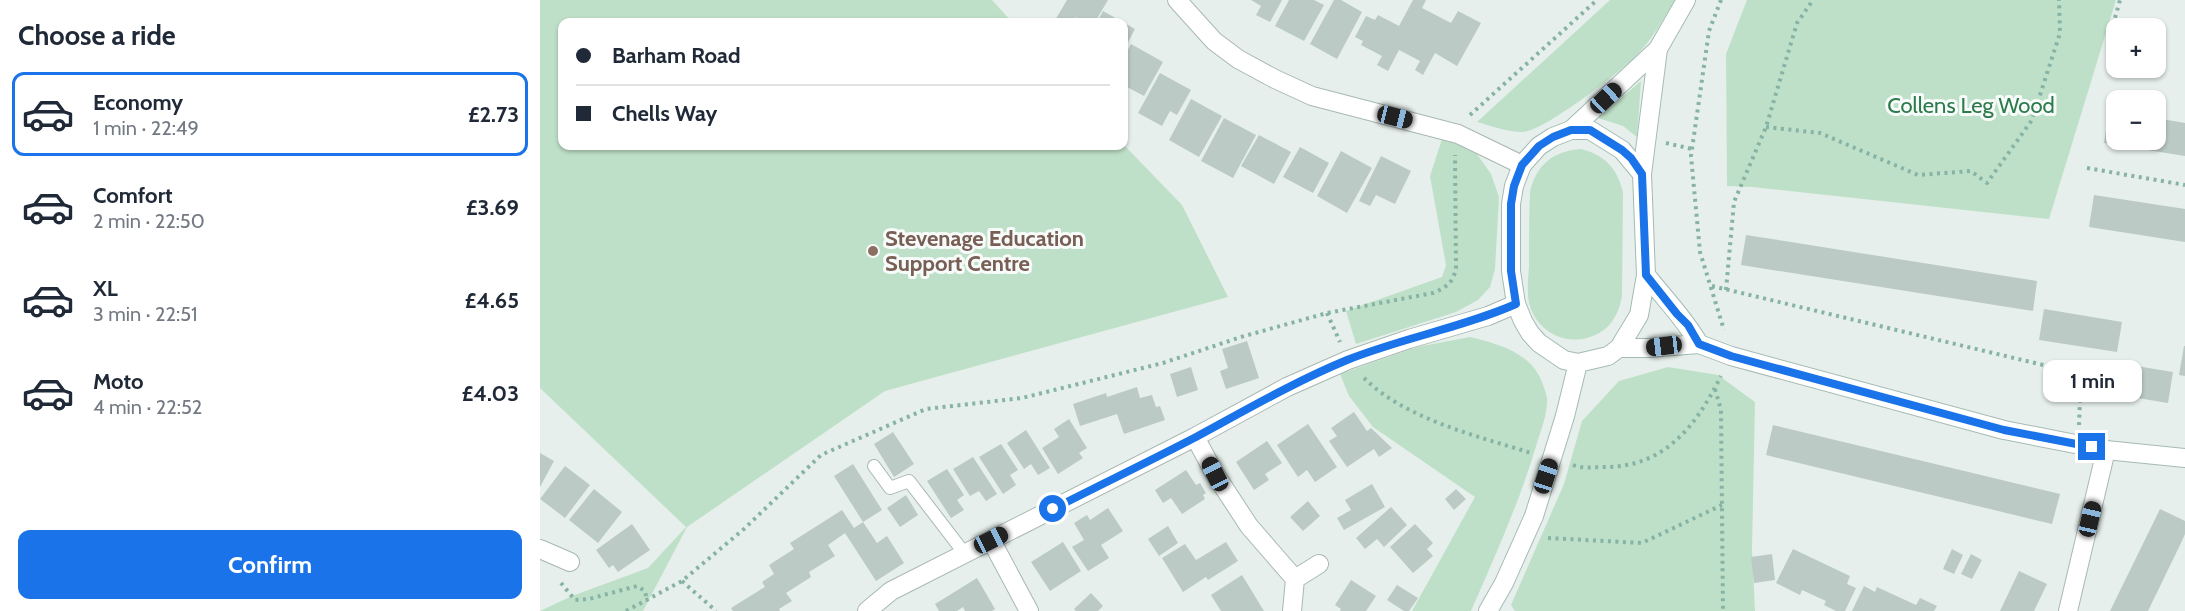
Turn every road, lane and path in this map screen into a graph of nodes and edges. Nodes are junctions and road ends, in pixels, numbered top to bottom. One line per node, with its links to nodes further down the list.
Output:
1 (1177, 0): 12 (street)
2 (1597, 0): 12 (path)
3 (1686, 0): 9 (street)
4 (1721, 0): 18 (path)
5 (1813, 0): 10 (path)
6 (2059, 0): 10 (path)
7 (2120, 0): 8 (path)
8 (2115, 18)
9 (1658, 50): 11 (street); 15 (street)
10 (1766, 127): 19 (path)
11 (1571, 130): 13 (street); 15 (street)
12 (1458, 134): 13 (street); 21 (path)
13 (1522, 165): 20 (street)
14 (2087, 168): 16 (path)
15 (1642, 174): 17 (street)
16 (2185, 184)
17 (1646, 275): 22 (street); 23 (street)
18 (1712, 286): 19 (path); 24 (path)
19 (1726, 290): 29 (path)
20 (1516, 304): 25 (street); 26 (street)
21 (1326, 313): 25 (path); 43 (path)
22 (1699, 344): 23 (street); 24 (street)
23 (1619, 348): 26 (street)
24 (1731, 356): 27 (path); 29 (street)
25 (1348, 360): 28 (street); 31 (path)
26 (1578, 363): 50 (street, bridge)
27 (1715, 388): 34 (path); 35 (path)
28 (1196, 437): 36 (street); 42 (street)
29 (2078, 444): 30 (street)
30 (2106, 450): 32 (street); 52 (street)
31 (1525, 451)
32 (2185, 458)
33 (874, 466): 39 (lane)
34 (1580, 468)
35 (1722, 505): 37 (path); 51 (path)
36 (991, 540): 39 (street); 48 (street)
37 (1543, 548)
38 (540, 549): 40 (street)
39 (965, 554): 47 (street)
40 (570, 562): 44 (path)
41 (1319, 564): 42 (street)
42 (1295, 579): 49 (street)
43 (682, 582): 44 (path); 46 (path)
44 (647, 601): 45 (path)
45 (629, 610)
46 (716, 611)
47 (867, 611)
48 (1029, 611)
49 (1292, 611)
50 (1488, 611)
51 (1724, 611)
52 (2068, 611)

